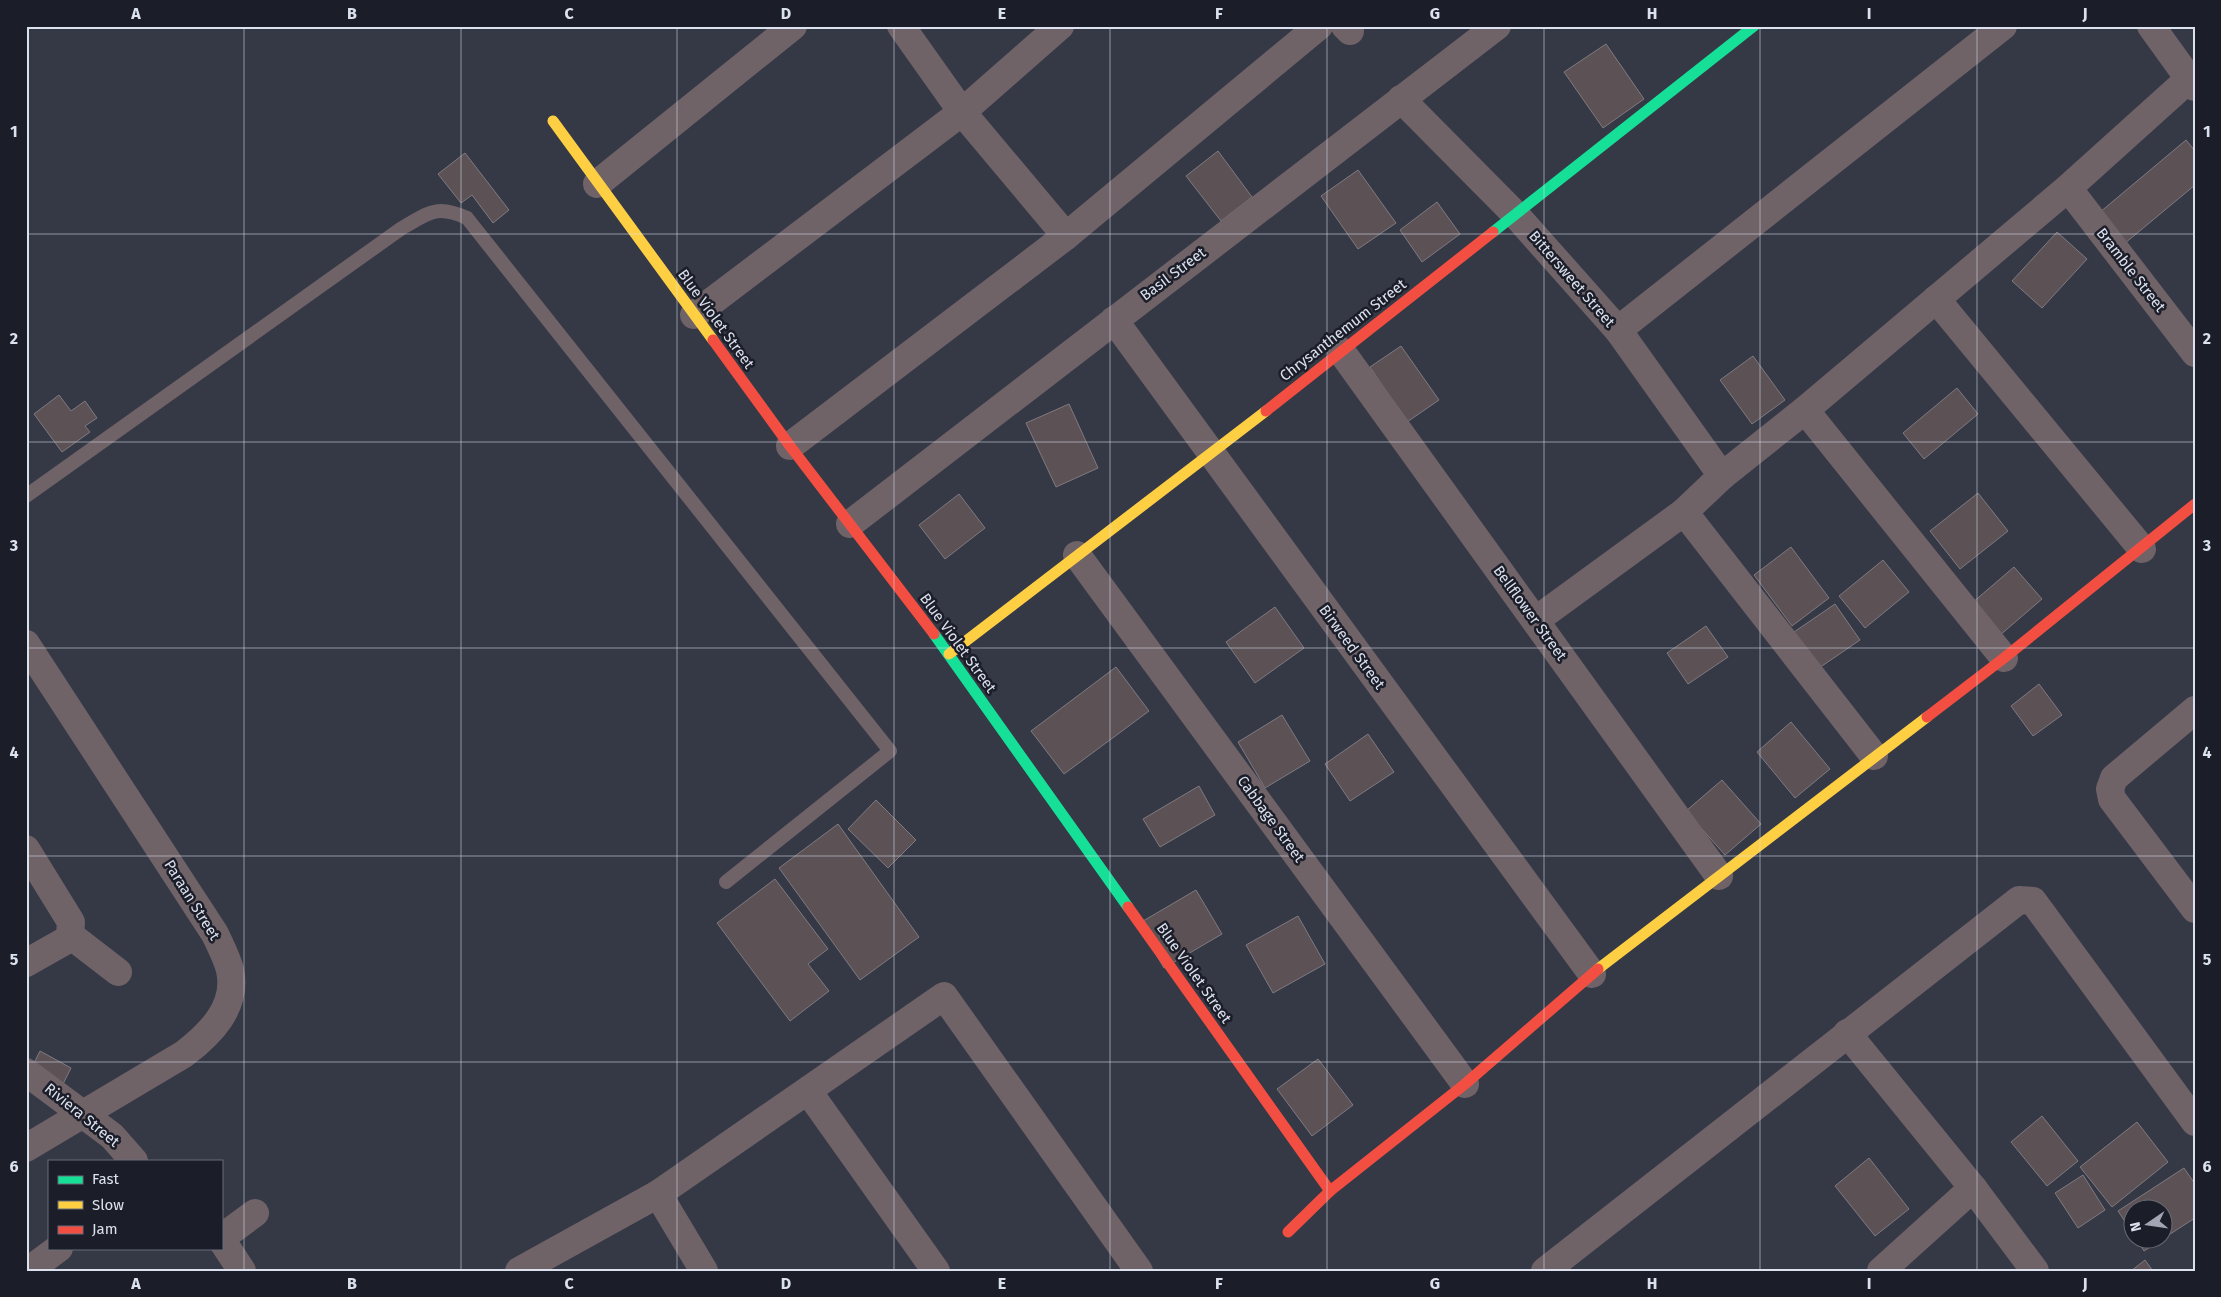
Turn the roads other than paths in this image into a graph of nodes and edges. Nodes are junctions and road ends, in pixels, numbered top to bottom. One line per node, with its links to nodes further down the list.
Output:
1 (793, 26): 13 (street)
2 (901, 26): 11 (street)
3 (1060, 26): 11 (street)
4 (1319, 26): 16 (street)
5 (1498, 26): 10 (street, Basil Street)
6 (1754, 26): 15 (street, Chrysanthemum Street)
7 (2151, 26): 9 (street)
8 (1988, 31): 20 (street)
9 (2192, 83): 14 (street)
10 (1401, 99): 15 (street, Bittersweet Street); 19 (street, Basil Street)
11 (962, 112): 16 (street); 18 (street)
12 (553, 121): 13 (street, Blue Violet Street)
13 (597, 184): 18 (street, Blue Violet Street)
14 (2068, 188): 17 (street); 22 (street, Bramble Street)
15 (1515, 214): 20 (street, Bittersweet Street); 21 (street, Chrysanthemum Street)
16 (1066, 236): 24 (street)
17 (1936, 299): 23 (street); 31 (street)
18 (694, 314): 24 (street, Blue Violet Street)
19 (1114, 320): 25 (street, Birweed Street); 30 (street, Basil Street)
20 (1618, 330): 26 (street, Bittersweet Street)
21 (1340, 351): 25 (street, Chrysanthemum Street); 33 (street, Bellflower Street)
22 (2195, 353)
23 (1805, 410): 26 (street); 36 (street)
24 (790, 446): 30 (street, Blue Violet Street)
25 (1211, 455): 32 (street, Chrysanthemum Street); 46 (street, Birweed Street)
26 (1722, 476): 29 (street)
27 (26, 496): 41 (lane)
28 (2195, 504): 31 (street)
29 (1684, 512): 33 (street); 38 (street)
30 (850, 524): 35 (street, Blue Violet Street)
31 (2142, 548): 36 (street)
32 (1077, 555): 35 (street, Chrysanthemum Street); 49 (street, Cabbage Street)
33 (1536, 620): 40 (street, Bellflower Street)
34 (26, 644): 51 (street, Paraan Street)
35 (949, 654): 56 (street, Blue Violet Street)
36 (2004, 658): 38 (street)
37 (2195, 710): 42 (street)
38 (1874, 756): 40 (street)
39 (26, 849): 43 (street)
40 (1720, 876): 46 (street)
41 (726, 882)
42 (2195, 909)
43 (70, 935): 44 (street); 45 (street)
44 (26, 964)
45 (118, 972)
46 (1592, 974): 49 (street)
47 (1847, 1033): 52 (street); 55 (street); 63 (street)
48 (26, 1072): 51 (street, Riviera Street)
49 (1465, 1084): 56 (street)
50 (808, 1091): 57 (street); 68 (street); 69 (street)
51 (83, 1113): 53 (street, Paraan Street); 54 (street, Riviera Street)
52 (2195, 1122)
53 (26, 1148)
54 (133, 1160)
55 (1974, 1188): 71 (street); 72 (street)
56 (1330, 1191): 59 (street)
57 (658, 1194): 66 (street); 67 (street)
58 (255, 1213): 60 (street)
59 (1288, 1232)
60 (222, 1237)
61 (222, 1240): 65 (street)
62 (56, 1250): 64 (street)
63 (1575, 1262): 70 (street)
64 (28, 1271)
65 (242, 1271)
66 (519, 1271)
67 (704, 1271)
68 (936, 1271)
69 (1139, 1271)
70 (1545, 1271)
71 (1881, 1271)
72 (2034, 1271)

